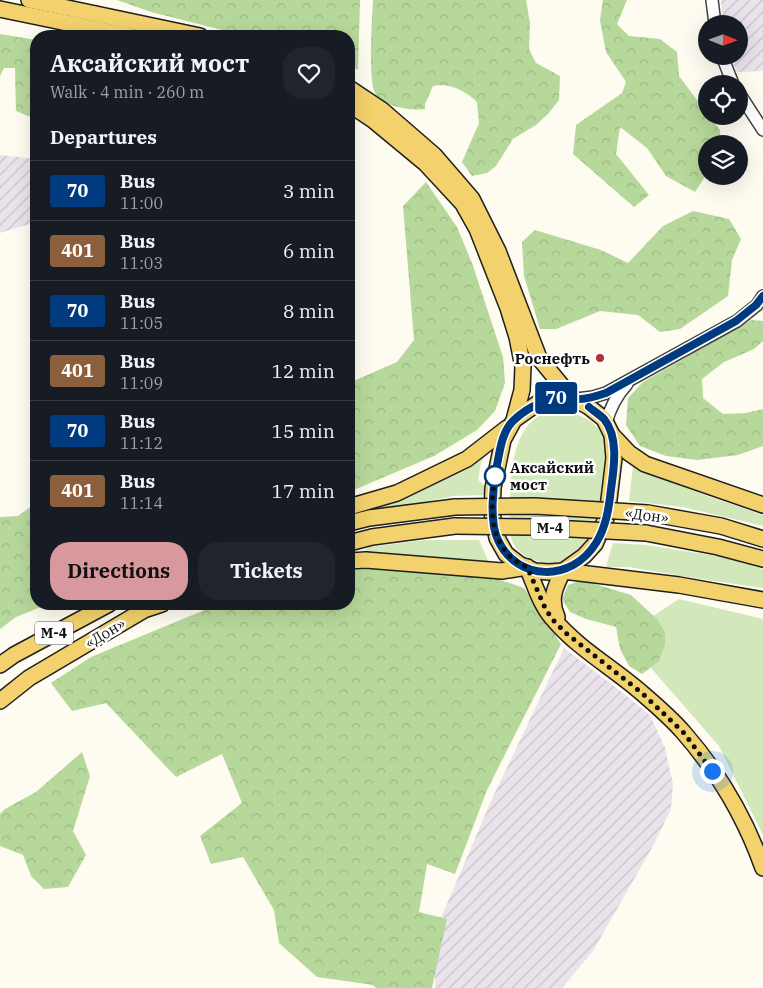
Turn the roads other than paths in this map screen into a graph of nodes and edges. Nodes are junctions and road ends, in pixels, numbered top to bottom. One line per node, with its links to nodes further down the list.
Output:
1 (29, 0): 6 (main road)
2 (712, 0): 4 (street)
3 (0, 9): 5 (main road)
4 (713, 15)
5 (101, 30)
6 (172, 30)
7 (355, 92): 13 (main road)
8 (748, 106): 10 (street)
9 (355, 108): 14 (main road)
10 (763, 130)
11 (763, 296): 12 (street)
12 (633, 378): 13 (street); 15 (street)
13 (574, 398): 14 (main road); 15 (main road)
14 (512, 423): 16 (main road); 23 (main road)
15 (609, 429): 17 (main road); 24 (main road)
16 (355, 505)
17 (763, 505)
18 (355, 522): 19 (main road, «Дон» / М-4, bridge)
19 (763, 539)
20 (355, 541): 21 (main road, «Дон» / М-4, bridge)
21 (763, 559)
22 (355, 561): 23 (main road)
23 (527, 567): 24 (main road); 28 (main road)
24 (563, 571): 25 (main road); 28 (main road)
25 (763, 600)
26 (98, 610): 29 (main road, «Дон» / М-4)
27 (144, 610): 30 (main road, «Дон» / М-4)
28 (567, 634): 31 (main road)
29 (0, 665)
30 (0, 700)
31 (763, 868)

